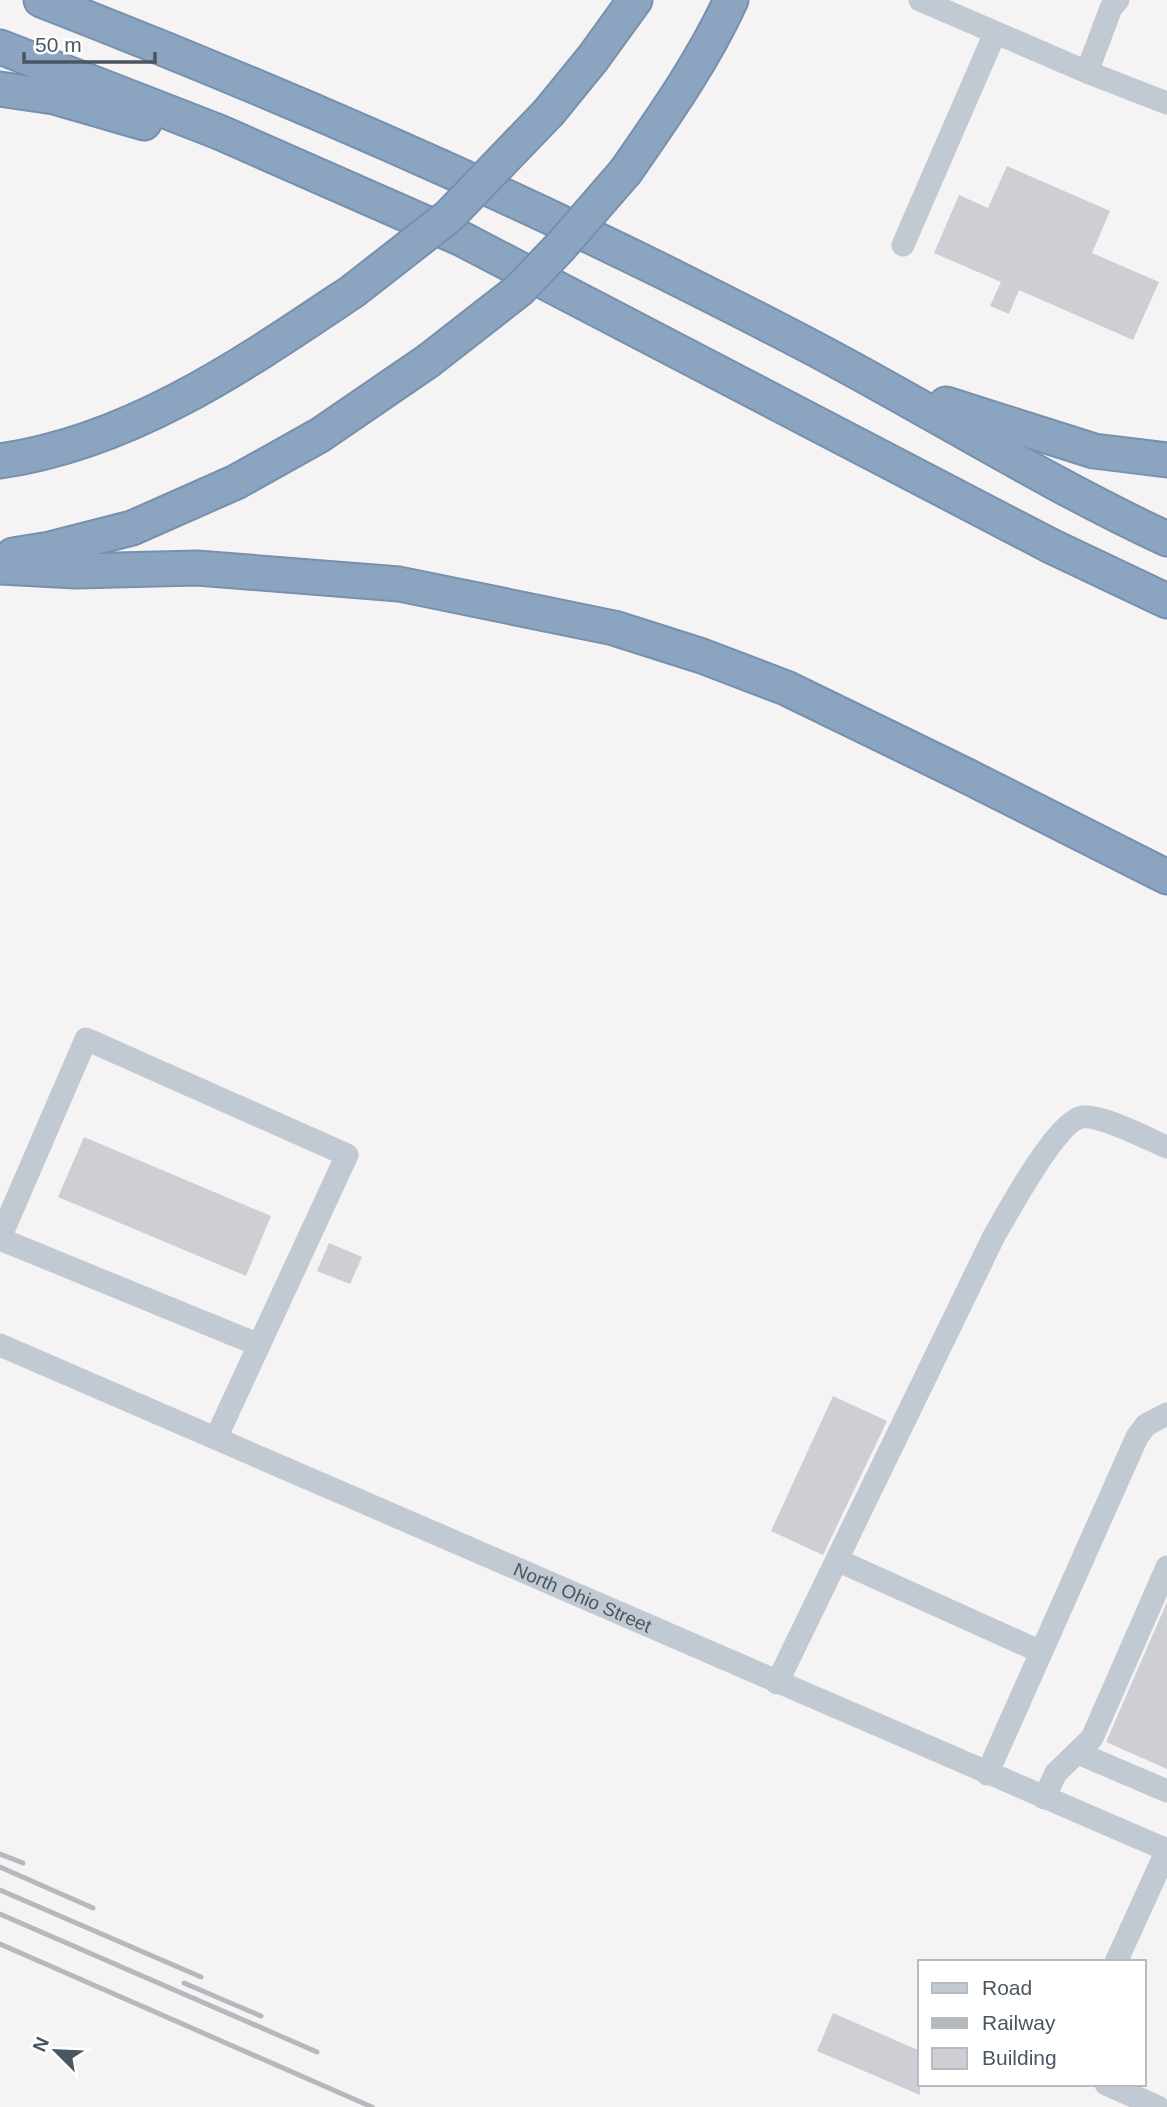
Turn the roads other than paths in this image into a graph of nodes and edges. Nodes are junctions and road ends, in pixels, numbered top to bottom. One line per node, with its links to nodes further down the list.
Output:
1 (41, 0): 13 (highway)
2 (635, 0): 15 (highway, bridge)
3 (920, 0): 6 (street)
4 (1118, 0): 8 (street)
5 (725, 14): 17 (highway, bridge)
6 (995, 33): 8 (street); 12 (street)
7 (0, 47): 11 (highway)
8 (1087, 72): 10 (street)
9 (0, 89): 11 (highway)
10 (1167, 103)
11 (349, 188): 19 (highway)
12 (903, 245)
13 (840, 362): 14 (highway); 16 (highway)
14 (1167, 460)
15 (0, 461)
16 (1167, 539)
17 (0, 556)
18 (0, 567): 20 (highway)
19 (1167, 601)
20 (1167, 877)
21 (1167, 1147): 27 (street)
22 (0, 1239): 24 (street); 24 (street)
23 (0, 1345): 26 (street, North Ohio Street)
24 (259, 1345): 26 (street)
25 (1167, 1413): 29 (street)
26 (216, 1438): 30 (street, North Ohio Street)
27 (837, 1560): 29 (street); 30 (street)
28 (1167, 1567): 31 (street)
29 (1041, 1652): 32 (street)
30 (778, 1682): 32 (street, North Ohio Street)
31 (1078, 1753): 33 (street); 34 (street)
32 (987, 1774): 34 (street, North Ohio Street)
33 (1167, 1791)
34 (1044, 1798): 35 (street, North Ohio Street)
35 (1167, 1850): 36 (street)
36 (1117, 1960)
37 (1111, 2086): 38 (street)
38 (1158, 2107)

